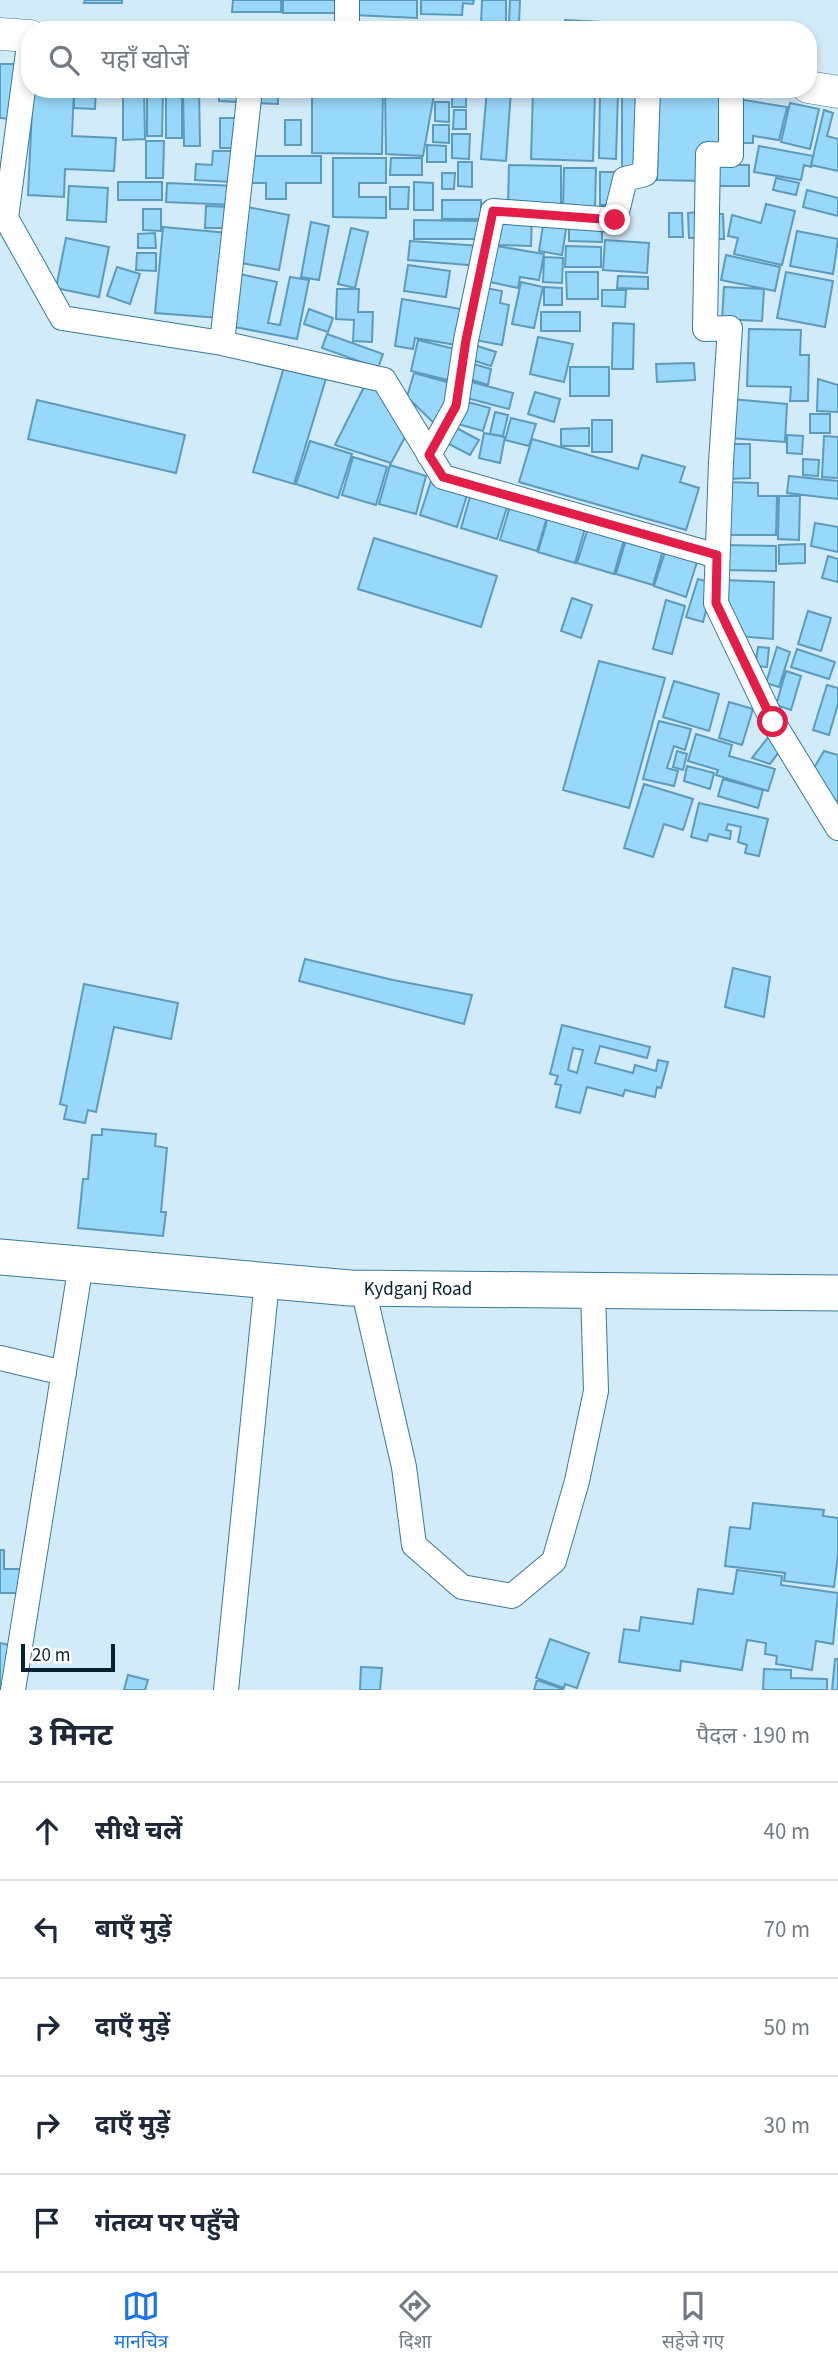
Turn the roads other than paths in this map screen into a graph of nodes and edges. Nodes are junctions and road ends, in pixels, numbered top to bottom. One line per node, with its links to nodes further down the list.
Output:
1 (347, 0): 2 (street)
2 (346, 21)
3 (0, 34): 4 (street)
4 (21, 35)
5 (817, 88): 6 (street)
6 (838, 92)
7 (22, 98): 11 (street)
8 (249, 98): 11 (street)
9 (648, 98): 12 (street)
10 (730, 98): 13 (street)
11 (222, 343): 12 (street)
12 (429, 455): 13 (street)
13 (717, 555): 14 (street)
14 (838, 828)
15 (0, 1257): 16 (main road, Kydganj Road)
16 (81, 1264): 17 (main road, Kydganj Road); 22 (street)
17 (267, 1281): 18 (main road, Kydganj Road); 24 (street)
18 (363, 1289): 19 (main road, Kydganj Road); 19 (street)
19 (593, 1291): 20 (main road, Kydganj Road)
20 (838, 1293)
21 (0, 1359): 22 (street)
22 (64, 1373): 23 (street)
23 (13, 1690)
24 (226, 1690)

